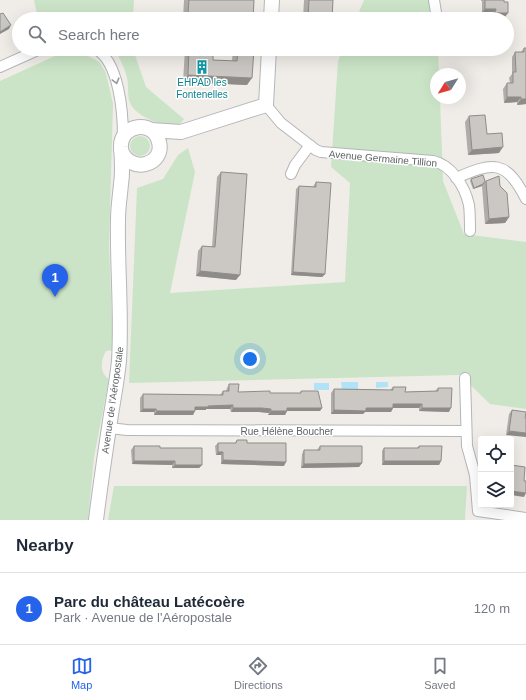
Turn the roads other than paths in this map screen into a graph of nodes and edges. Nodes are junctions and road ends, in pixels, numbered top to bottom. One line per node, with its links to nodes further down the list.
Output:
1 (272, 0): 3 (street)
2 (434, 0): 4 (street)
3 (271, 12)
4 (436, 12)
5 (25, 56): 8 (street)
6 (105, 56): 12 (street, Avenue de l'Aéropostale, one-way to 12)
7 (269, 56): 9 (street)
8 (0, 68)
9 (266, 105): 11 (street); 13 (street, Avenue Germaine Tillion)
10 (151, 130): 11 (street); 12 (street); 14 (street)
11 (181, 132): 14 (street)
12 (122, 144): 15 (street); 18 (street, Avenue de l'Aéropostale)
13 (310, 145): 16 (street); 17 (street, Avenue Germaine Tillion)
14 (159, 151): 15 (street)
15 (144, 165): 18 (street)
16 (291, 174)
17 (456, 178): 19 (street); 20 (street, Avenue Germaine Tillion)
18 (121, 184): 22 (street, Avenue de l'Aéropostale)
19 (526, 199)
20 (470, 231)
21 (465, 378): 23 (street)
22 (109, 428): 23 (street, Rue Hélène Boucher); 25 (street, Avenue de l'Aéropostale)
23 (466, 431): 24 (street)
24 (526, 518)
25 (96, 520)

